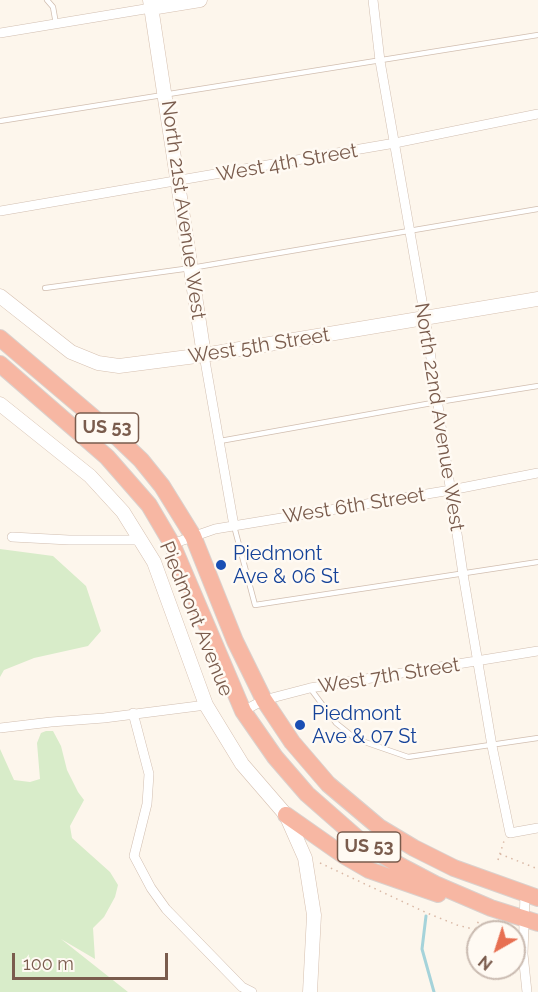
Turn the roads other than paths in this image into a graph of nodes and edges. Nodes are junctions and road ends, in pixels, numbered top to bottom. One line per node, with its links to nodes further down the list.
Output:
1 (47, 0): 5 (lane)
2 (200, 0): 4 (street)
3 (373, 0): 8 (street, North 22nd Avenue West)
4 (150, 4): 5 (street); 9 (street, North 21st Avenue West)
5 (56, 24): 6 (street)
6 (0, 33)
7 (538, 35): 8 (lane)
8 (380, 61): 9 (lane); 12 (street, North 22nd Avenue West)
9 (166, 94): 11 (lane); 13 (street, North 21st Avenue West)
10 (538, 114): 12 (street, West 4th Street)
11 (0, 121)
12 (396, 143): 13 (street, West 4th Street); 16 (street, North 22nd Avenue West)
13 (178, 182): 15 (street, West 4th Street); 17 (street, North 21st Avenue West)
14 (538, 209): 16 (lane)
15 (0, 211)
16 (410, 230): 17 (lane); 21 (street, North 22nd Avenue West)
17 (191, 268): 18 (lane); 23 (street, North 21st Avenue West)
18 (45, 288)
19 (0, 296): 23 (street, West 5th Street)
20 (538, 299): 21 (street, West 5th Street)
21 (425, 318): 23 (street, West 5th Street); 26 (street, North 22nd Avenue West)
22 (0, 339): 32 (highway, Piedmont Avenue / US 53)
23 (204, 355): 28 (street, North 21st Avenue West)
24 (0, 364): 35 (highway, Piedmont Avenue / US 53)
25 (538, 386): 26 (lane)
26 (437, 402): 28 (lane); 30 (street, North 22nd Avenue West)
27 (0, 404): 34 (street, Piedmont Avenue)
28 (220, 441): 31 (street, North 21st Avenue West)
29 (538, 473): 30 (street, West 6th Street)
30 (451, 490): 31 (street, West 6th Street); 37 (street, North 22nd Avenue West)
31 (234, 526): 32 (street, West 6th Street); 37 (lane)
32 (193, 536): 35 (street, West 6th Street); 41 (highway, Piedmont Avenue / US 53)
33 (12, 537): 34 (street)
34 (141, 540): 42 (street, Piedmont Avenue)
35 (172, 544): 43 (highway, Piedmont Avenue / US 53)
36 (538, 562): 37 (lane)
37 (463, 574): 39 (street, North 22nd Avenue West)
38 (538, 651): 39 (street, West 7th Street)
39 (478, 662): 40 (street, West 7th Street); 47 (street, North 22nd Avenue West)
40 (310, 688): 41 (street, West 7th Street); 47 (lane)
41 (264, 700): 43 (street, West 7th Street); 50 (highway, Piedmont Avenue / US 53)
42 (206, 705): 44 (street); 48 (street, Piedmont Avenue)
43 (243, 711): 51 (highway, Piedmont Avenue / US 53)
44 (133, 713): 45 (street); 53 (street)
45 (0, 728)
46 (538, 738): 47 (lane)
47 (492, 746): 49 (street, North 22nd Avenue West)
48 (286, 815): 51 (highway); 54 (street, Piedmont Avenue)
49 (538, 828)
50 (532, 896): 52 (street)
51 (485, 914): 52 (highway, Piedmont Avenue / US 53)
52 (531, 921): 55 (street)
53 (252, 992)
54 (310, 992)
55 (526, 992)

